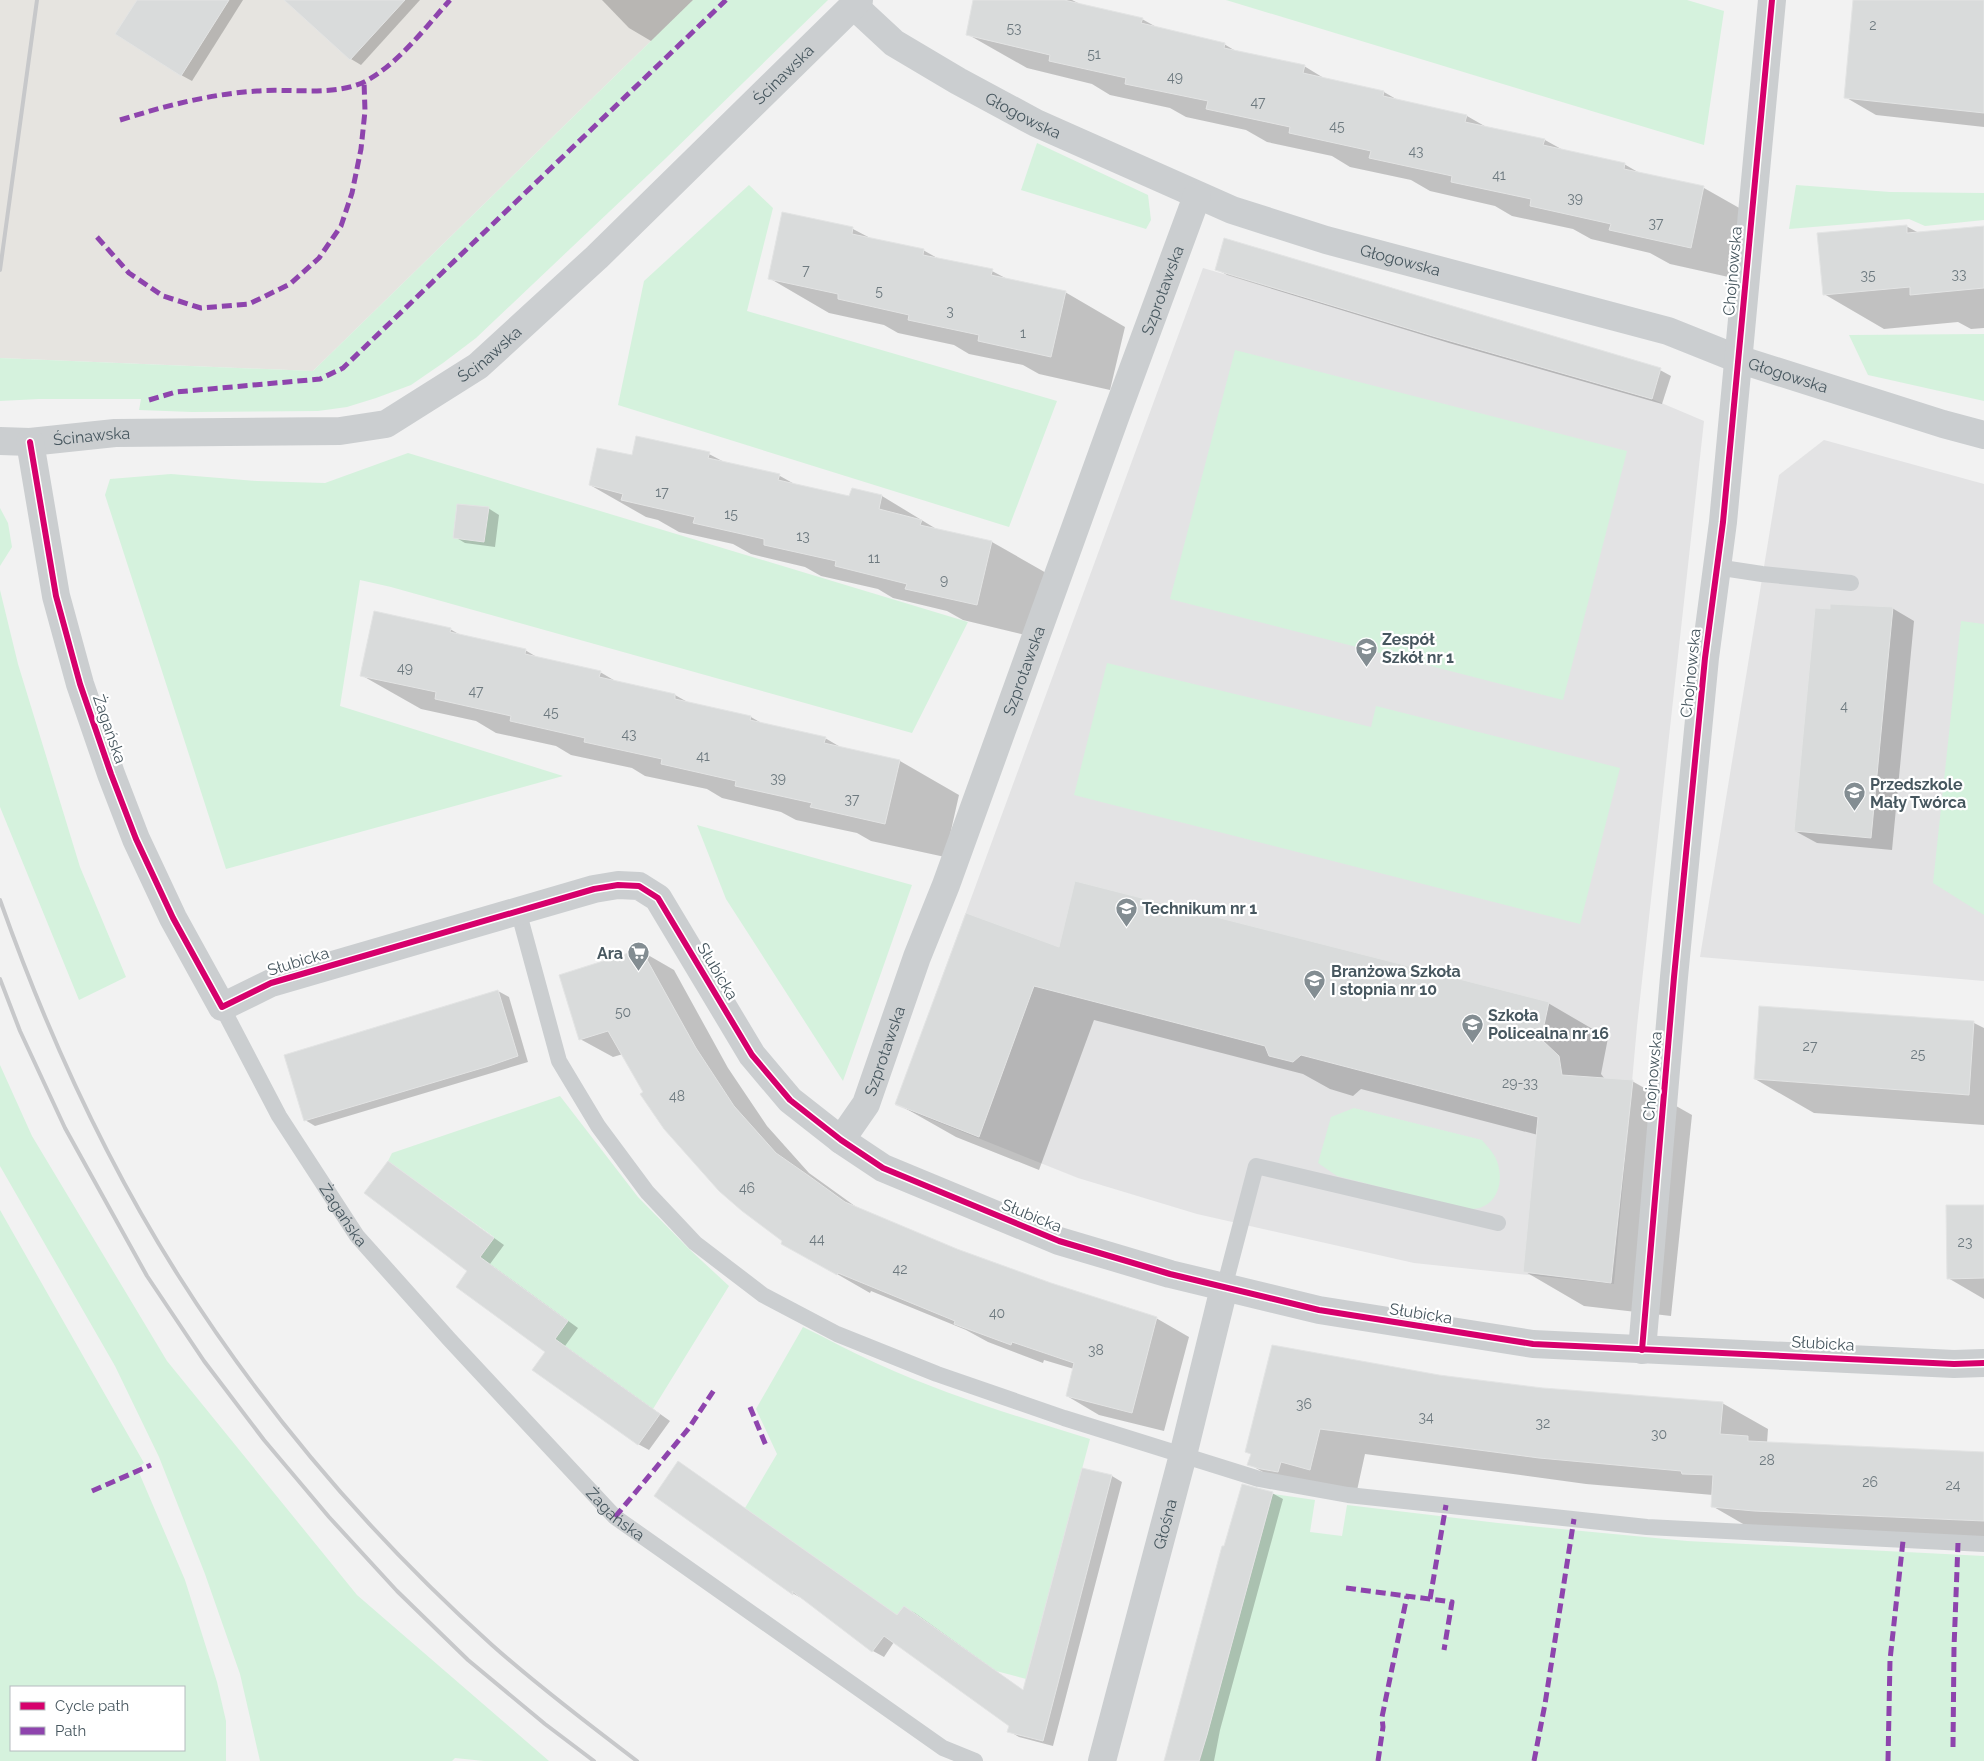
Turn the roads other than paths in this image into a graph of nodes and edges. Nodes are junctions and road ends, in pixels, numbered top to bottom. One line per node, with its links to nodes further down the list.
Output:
1 (1772, 0): 4 (street, Chojnowska)
2 (856, 2): 3 (street, Głogowska); 7 (street, Ścinawska)
3 (1197, 196): 4 (street, Głogowska); 12 (street, Szprotawska)
4 (1738, 359): 5 (street, Głogowska); 8 (street, Chojnowska)
5 (1984, 434)
6 (0, 441): 7 (street, Ścinawska)
7 (30, 442): 11 (street, Żagańska)
8 (1716, 566): 9 (lane); 15 (street, Chojnowska)
9 (1851, 583)
10 (518, 910): 11 (street, Słubicka); 12 (street, Słubicka); 17 (lane)
11 (222, 1007): 19 (lane, Żagańska)
12 (841, 1140): 14 (street, Słubicka)
13 (1498, 1223): 14 (lane)
14 (1224, 1288): 15 (street, Słubicka); 17 (street, Głośna)
15 (1642, 1350): 16 (street, Słubicka)
16 (1984, 1363)
17 (1183, 1455): 18 (lane); 20 (street, Głośna)
18 (1984, 1544)
19 (975, 1761)
20 (1102, 1761)

